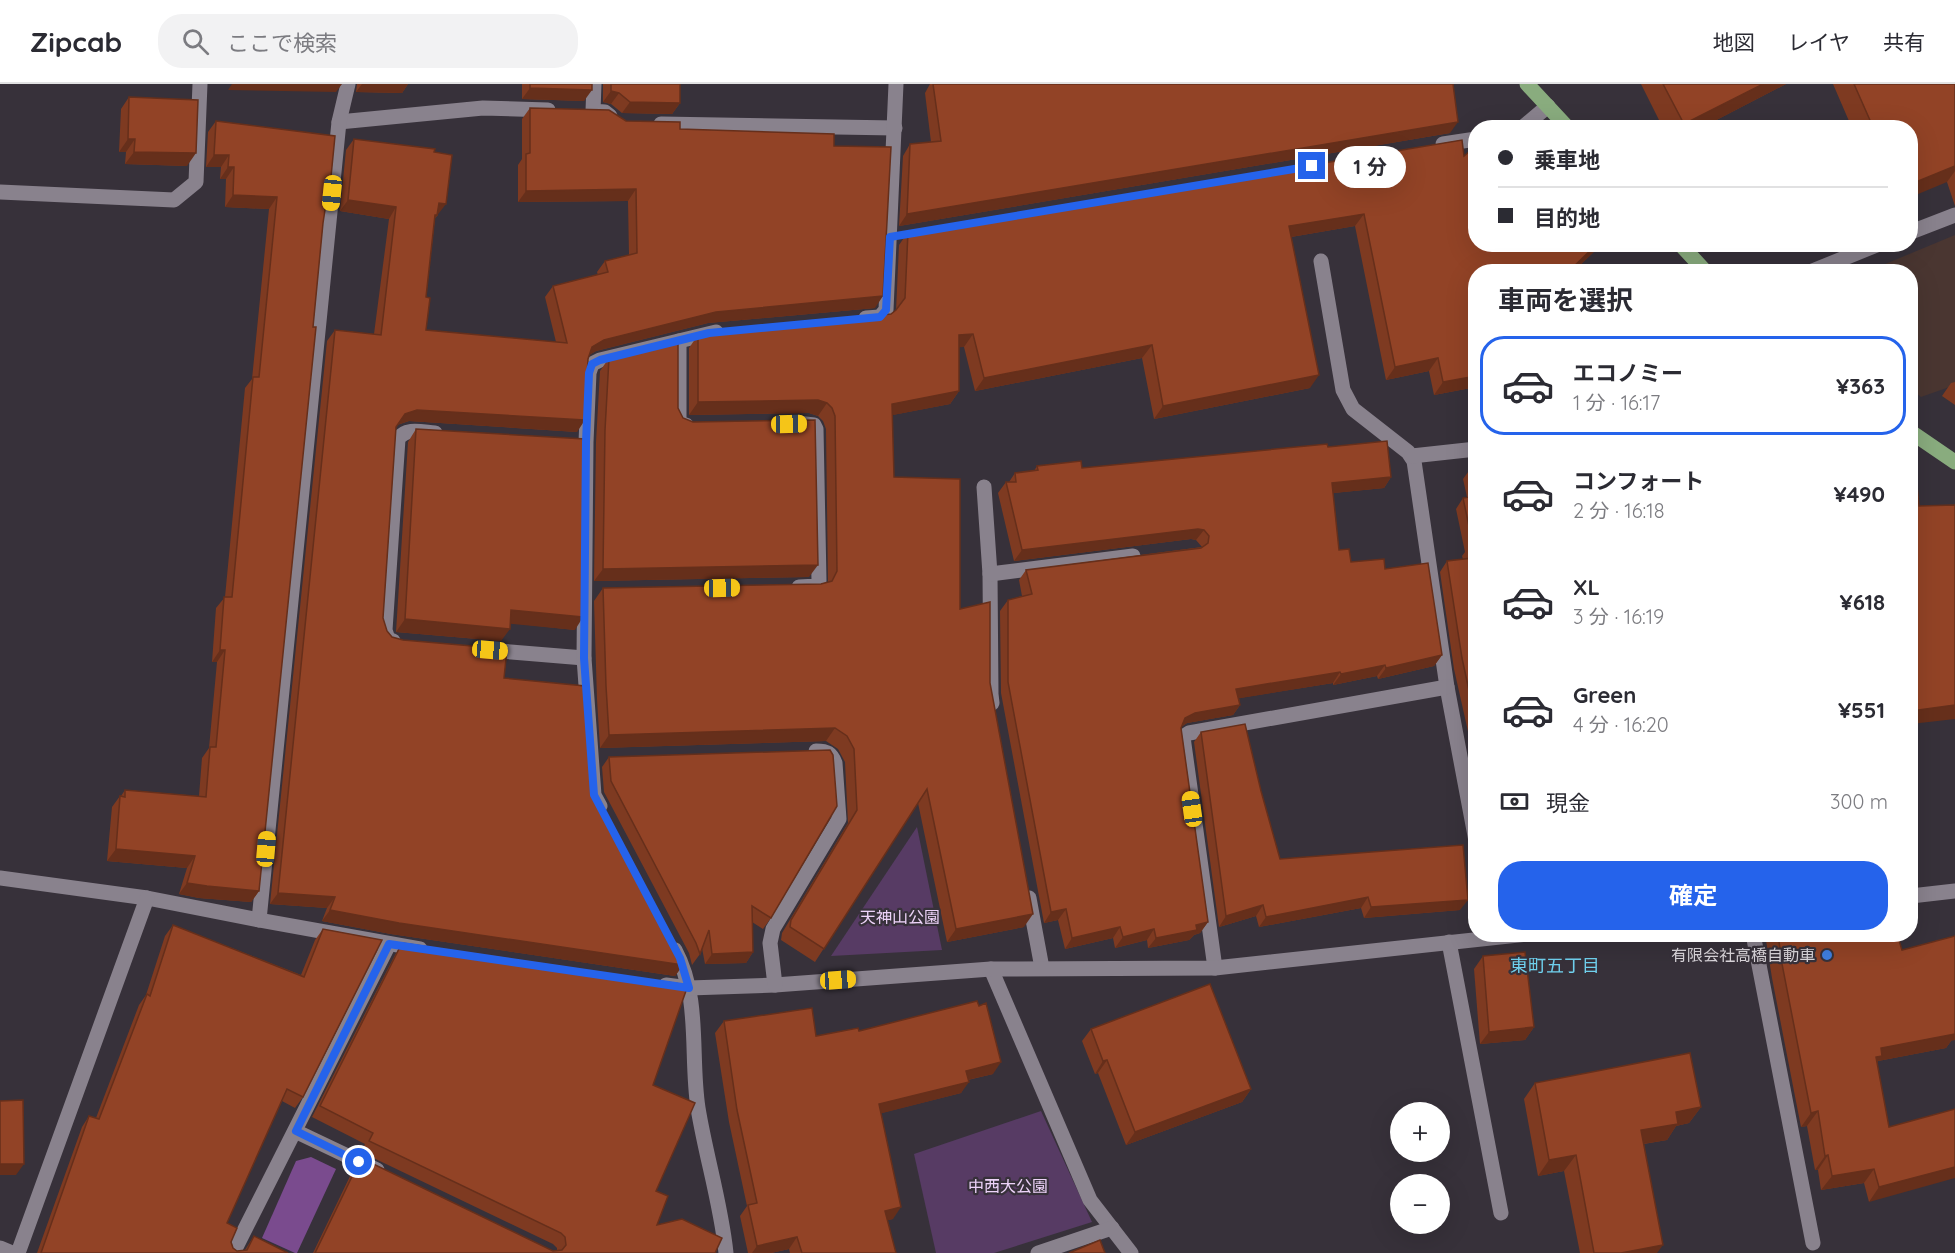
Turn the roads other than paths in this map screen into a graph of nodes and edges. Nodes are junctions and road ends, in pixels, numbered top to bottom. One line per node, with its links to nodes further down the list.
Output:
1 (200, 84): 16 (street)
2 (348, 84): 10 (street)
3 (594, 84): 11 (street)
4 (896, 84): 13 (street)
5 (1527, 84): 6 (main road)
6 (1548, 106): 8 (street); 9 (main road)
7 (560, 110): 10 (street)
8 (1531, 120)
9 (1561, 120)
10 (339, 122): 51 (street)
11 (619, 123)
12 (642, 124): 13 (street)
13 (895, 128): 24 (street)
14 (1468, 140): 15 (street)
15 (1429, 147)
16 (0, 192)
17 (1955, 215): 18 (street)
18 (1918, 229)
19 (1687, 252): 22 (main road)
20 (1860, 252): 23 (street)
21 (1321, 261): 32 (street)
22 (1699, 264)
23 (1830, 264)
24 (846, 320)
25 (732, 331): 26 (street)
26 (679, 341): 28 (street); 40 (street)
27 (787, 424): 37 (street)
28 (698, 425)
29 (445, 433): 38 (street)
30 (1918, 437): 33 (main road)
31 (1468, 449): 32 (street)
32 (1412, 456): 41 (street)
33 (1955, 462)
34 (984, 487): 36 (street)
35 (1144, 555): 36 (street)
36 (990, 574): 42 (street)
37 (788, 588)
38 (408, 643)
39 (478, 649): 40 (street)
40 (584, 658): 45 (street)
41 (1447, 687): 44 (street); 59 (street)
42 (995, 717)
43 (802, 752): 62 (street)
44 (1468, 798)
45 (604, 815)
46 (0, 878): 50 (street)
47 (1027, 888): 58 (street)
48 (1955, 891): 49 (street)
49 (1918, 895)
50 (147, 898): 51 (street); 71 (street)
51 (259, 920): 56 (street)
52 (669, 938): 63 (street)
53 (1468, 939): 54 (street)
54 (1449, 942): 59 (street); 66 (street)
55 (1755, 942): 68 (street)
56 (389, 944): 57 (street); 64 (street)
57 (435, 951)
58 (1042, 968): 59 (street); 60 (street)
59 (1215, 968)
60 (991, 969): 62 (street); 67 (street)
61 (654, 983): 63 (street)
62 (775, 985): 63 (street)
63 (689, 988): 73 (street)
64 (296, 1131): 65 (street); 72 (street)
65 (390, 1177)
66 (1501, 1213)
67 (1112, 1228): 74 (street); 75 (street)
68 (1813, 1243)
69 (0, 1248): 70 (street)
70 (12, 1253)
71 (18, 1253)
72 (233, 1253)
73 (726, 1253)
74 (1038, 1253)
75 (1131, 1253)

